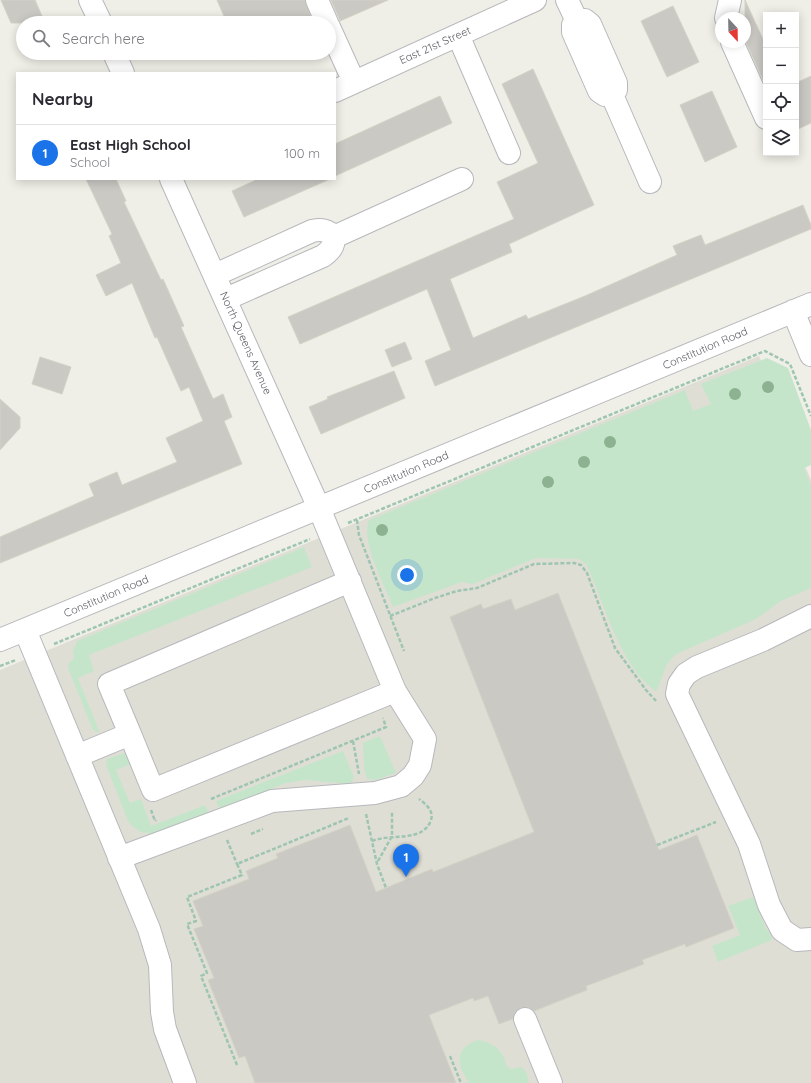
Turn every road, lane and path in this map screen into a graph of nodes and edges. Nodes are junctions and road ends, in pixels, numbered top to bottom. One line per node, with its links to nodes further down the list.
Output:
1 (90, 0): 7 (street)
2 (317, 0): 8 (street)
3 (535, 0): 9 (street, East 21st Street)
4 (567, 0): 19 (street)
5 (730, 0): 6 (street)
6 (727, 12)
7 (98, 16)
8 (324, 16)
9 (458, 35): 14 (street, East 21st Street); 16 (street)
10 (735, 48): 15 (street)
11 (336, 55): 14 (street)
12 (117, 60): 13 (street)
13 (123, 72)
14 (344, 87)
15 (763, 111)
16 (509, 153)
17 (462, 179): 20 (street)
18 (171, 180): 21 (street, North Queens Avenue)
19 (650, 182)
20 (334, 237): 21 (street); 22 (street)
21 (215, 275): 22 (street, North Queens Avenue)
22 (226, 299): 26 (street, North Queens Avenue)
23 (802, 308): 24 (street); 26 (street, Constitution Road)
24 (811, 355)
25 (811, 416): 27 (path)
26 (320, 508): 27 (street, North Queens Avenue); 31 (street, Constitution Road)
27 (329, 531): 28 (street, North Queens Avenue); 33 (path)
28 (350, 581): 35 (street, North Queens Avenue); 37 (street)
29 (390, 616): 36 (path)
30 (811, 616): 52 (street)
31 (25, 630): 32 (street, Constitution Road); 33 (street)
32 (0, 640)
33 (35, 652): 34 (path); 38 (street)
34 (0, 666)
35 (395, 691): 37 (street); 50 (street, North Queens Avenue)
36 (660, 706)
37 (130, 734): 38 (street)
38 (77, 756): 50 (street)
39 (414, 796): 47 (path)
40 (211, 799): 41 (path)
41 (204, 802)
42 (394, 805): 47 (path)
43 (149, 807): 45 (path)
44 (349, 817): 55 (path)
45 (162, 818)
46 (720, 820): 49 (path)
47 (392, 836): 48 (path); 51 (path)
48 (372, 841)
49 (657, 845)
50 (120, 858): 56 (street)
51 (377, 864)
52 (811, 939)
53 (525, 1020): 58 (street)
54 (450, 1056): 57 (path)
55 (237, 1065)
56 (185, 1083)
57 (461, 1083)
58 (551, 1083)

